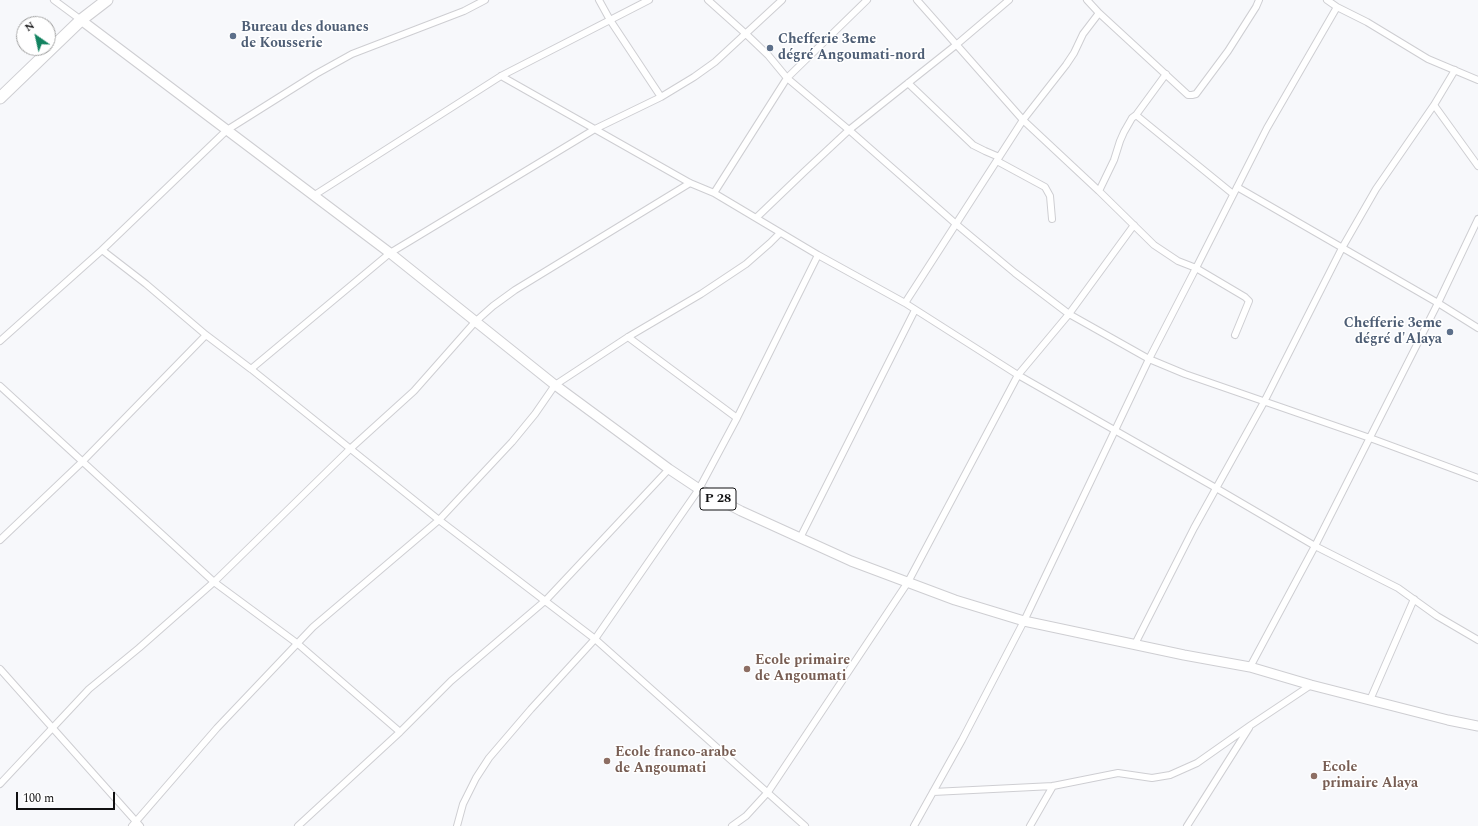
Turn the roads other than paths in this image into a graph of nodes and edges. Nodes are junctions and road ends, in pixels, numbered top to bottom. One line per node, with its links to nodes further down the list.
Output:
1 (54, 0): 15 (street)
2 (108, 0): 15 (highway)
3 (485, 0): 31 (street)
4 (599, 0): 16 (street)
5 (649, 0): 16 (street)
6 (708, 0): 17 (street)
7 (782, 0): 17 (street)
8 (867, 0): 22 (street)
9 (916, 0): 18 (street)
10 (1009, 0): 18 (street)
11 (1087, 0): 14 (street)
12 (1259, 0): 20 (street)
13 (1333, 3): 19 (street); 36 (street)
14 (1099, 13): 20 (street); 29 (street)
15 (81, 20): 26 (highway); 31 (main road, P 28)
16 (610, 20): 21 (street); 25 (street)
17 (746, 34): 22 (street); 25 (street)
18 (956, 45): 24 (street); 29 (street)
19 (1455, 70): 23 (street); 27 (street)
20 (1166, 74): 28 (street)
21 (501, 76): 30 (street); 40 (street)
22 (787, 78): 32 (street); 38 (street)
23 (1478, 80)
24 (908, 83): 32 (street); 33 (street)
25 (661, 97): 30 (street)
26 (0, 98)
27 (1434, 105): 34 (street); 47 (street)
28 (1136, 114): 37 (street); 39 (street)
29 (1023, 120): 33 (street); 37 (street)
30 (595, 129): 35 (street); 49 (street)
31 (227, 130): 40 (main road, P 28); 48 (street)
32 (849, 130): 41 (street); 44 (street)
33 (998, 159): 42 (street); 44 (street)
34 (1478, 166)
35 (690, 183): 38 (street); 56 (street)
36 (1237, 187): 39 (street); 47 (street)
37 (1099, 191): 45 (street)
38 (714, 193): 41 (street)
39 (1233, 194): 51 (street)
40 (313, 196): 49 (main road, P 28)
41 (756, 218): 46 (street)
42 (1052, 219)
43 (1478, 219): 53 (street)
44 (956, 224): 52 (street); 55 (street)
45 (1134, 225): 51 (street); 55 (street)
46 (780, 233): 50 (street); 60 (street)
47 (1342, 248): 53 (street); 67 (street)
48 (102, 250): 58 (street); 61 (street)
49 (390, 253): 56 (main road, P 28); 63 (street)
50 (818, 255): 52 (street); 68 (street)
51 (1196, 268): 59 (street); 62 (street)
52 (905, 303): 54 (street)
53 (1438, 303): 57 (street); 70 (street)
54 (915, 310): 64 (street); 78 (street)
55 (1069, 314): 62 (street); 64 (street)
56 (475, 322): 65 (main road, P 28); 71 (street)
57 (1478, 328)
58 (206, 335): 63 (street); 72 (street)
59 (1235, 336)
60 (628, 337): 65 (street); 68 (street)
61 (0, 341)
62 (1149, 359): 67 (street); 69 (street)
63 (251, 369): 71 (street)
64 (1018, 374): 69 (street); 82 (street)
65 (555, 385): 73 (main road, P 28); 77 (street)
66 (0, 386): 72 (street)
67 (1264, 402): 70 (street); 75 (street)
68 (737, 418): 76 (street)
69 (1115, 430): 75 (street); 85 (street)
70 (1370, 438): 74 (street); 80 (street)
71 (350, 449): 77 (street); 81 (street)
72 (82, 462): 79 (street); 81 (street)
73 (669, 470): 76 (main road, P 28); 84 (street)
74 (1478, 478)
75 (1216, 488): 80 (street); 89 (street)
76 (699, 489): 78 (main road, P 28); 86 (street)
77 (439, 520): 84 (street); 88 (street)
78 (800, 538): 82 (main road, P 28)
79 (0, 540)
80 (1315, 546): 83 (street); 90 (street)
81 (214, 582): 88 (street); 96 (street)
82 (908, 582): 85 (main road, P 28); 100 (street)
83 (1414, 599): 87 (street); 93 (street)
84 (546, 600): 86 (street); 97 (street)
85 (1024, 621): 89 (main road, P 28); 101 (street)
86 (596, 639): 100 (street); 104 (street)
87 (1478, 640)
88 (298, 644): 97 (street); 102 (street)
89 (1135, 644): 90 (main road, P 28)
90 (1250, 668): 92 (main road, P 28)
91 (0, 669): 96 (street)
92 (1311, 685): 93 (main road, P 28); 95 (street)
93 (1370, 700): 94 (main road, P 28)
94 (1477, 724)
95 (1251, 725): 99 (street); 109 (street)
96 (52, 728): 98 (street); 102 (street)
97 (400, 732): 103 (street)
98 (0, 784)
99 (1052, 786): 101 (street); 108 (street)
100 (768, 792): 105 (street); 106 (street)
101 (933, 792): 107 (street)
102 (136, 825)
103 (298, 826)
104 (457, 826)
105 (732, 826)
106 (805, 826)
107 (914, 826)
108 (1030, 826)
109 (1187, 826)

